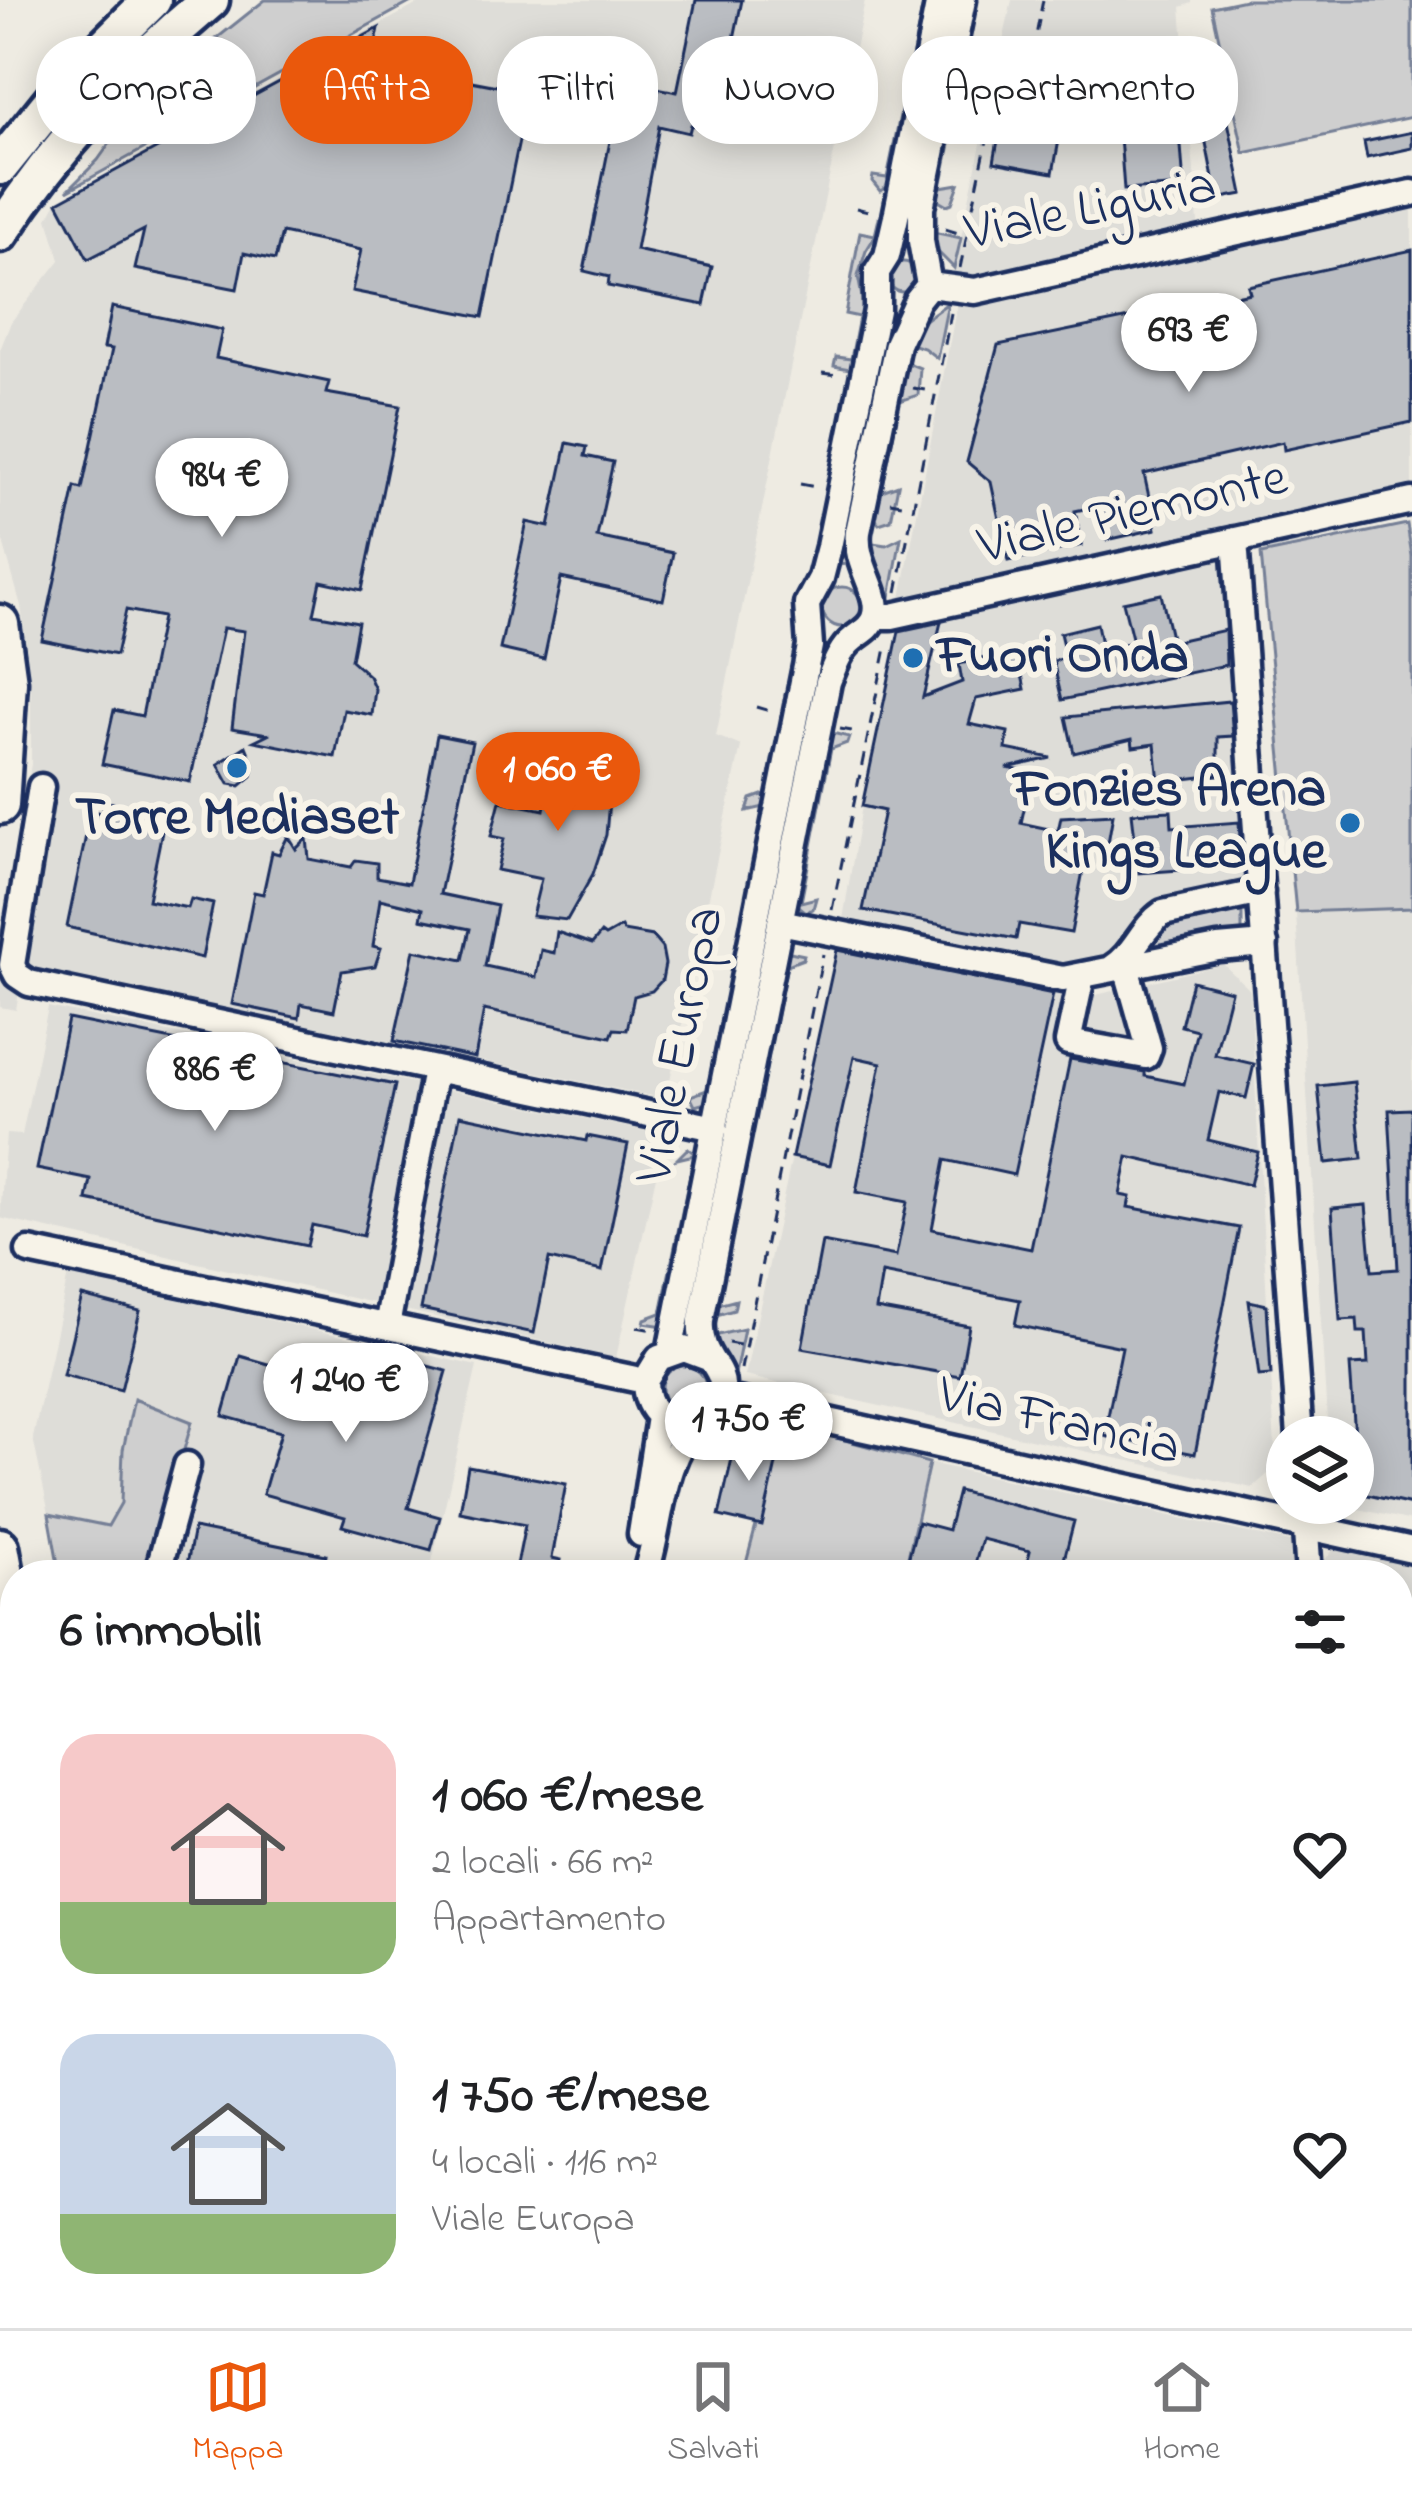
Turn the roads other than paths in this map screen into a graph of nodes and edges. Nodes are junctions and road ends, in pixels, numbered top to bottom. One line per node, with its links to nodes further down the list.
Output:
1 (152, 0): 5 (highway)
2 (210, 0): 7 (highway)
3 (939, 0): 8 (street, Viale Europa)
4 (963, 0): 9 (street)
5 (0, 166)
6 (1412, 193): 9 (street, Viale Liguria)
7 (0, 232)
8 (886, 256): 9 (street); 10 (street, Viale Europa)
9 (923, 282): 10 (street); 14 (street)
10 (878, 286): 13 (street, Viale Europa)
11 (1412, 501): 12 (street, Viale Piemonte)
12 (1235, 540): 16 (street, Viale Piemonte); 21 (street)
13 (821, 578): 14 (street); 15 (street, Viale Europa)
14 (868, 583): 16 (street)
15 (809, 616): 18 (street); 26 (street, Viale Europa)
16 (883, 616): 18 (street, Viale Europa)
17 (0, 624): 20 (highway)
18 (852, 639): 22 (street, Viale Europa)
19 (41, 788): 25 (street)
20 (0, 805)
21 (1262, 892): 23 (street); 24 (street)
22 (780, 922): 24 (street); 30 (street, Viale Europa)
23 (1265, 944): 24 (street); 33 (street)
24 (1100, 971)
25 (435, 1070): 26 (street); 28 (street)
26 (715, 1128): 29 (street, Viale Europa)
27 (29, 1251): 28 (street)
28 (387, 1326): 31 (street)
29 (670, 1352): 30 (street); 31 (street, Viale Europa)
30 (708, 1358): 32 (street, Viale Europa)
31 (645, 1381): 34 (street)
32 (728, 1398): 35 (street); 37 (street, Via Francia)
33 (1299, 1416)
34 (658, 1418): 35 (street); 42 (street)
35 (697, 1424): 43 (street)
36 (187, 1465): 41 (street)
37 (1266, 1507)
38 (1306, 1524): 44 (street)
39 (1333, 1524): 40 (street, Via Francia)
40 (1412, 1550)
41 (161, 1560)
42 (643, 1560)
43 (645, 1560)
44 (1309, 1560)

